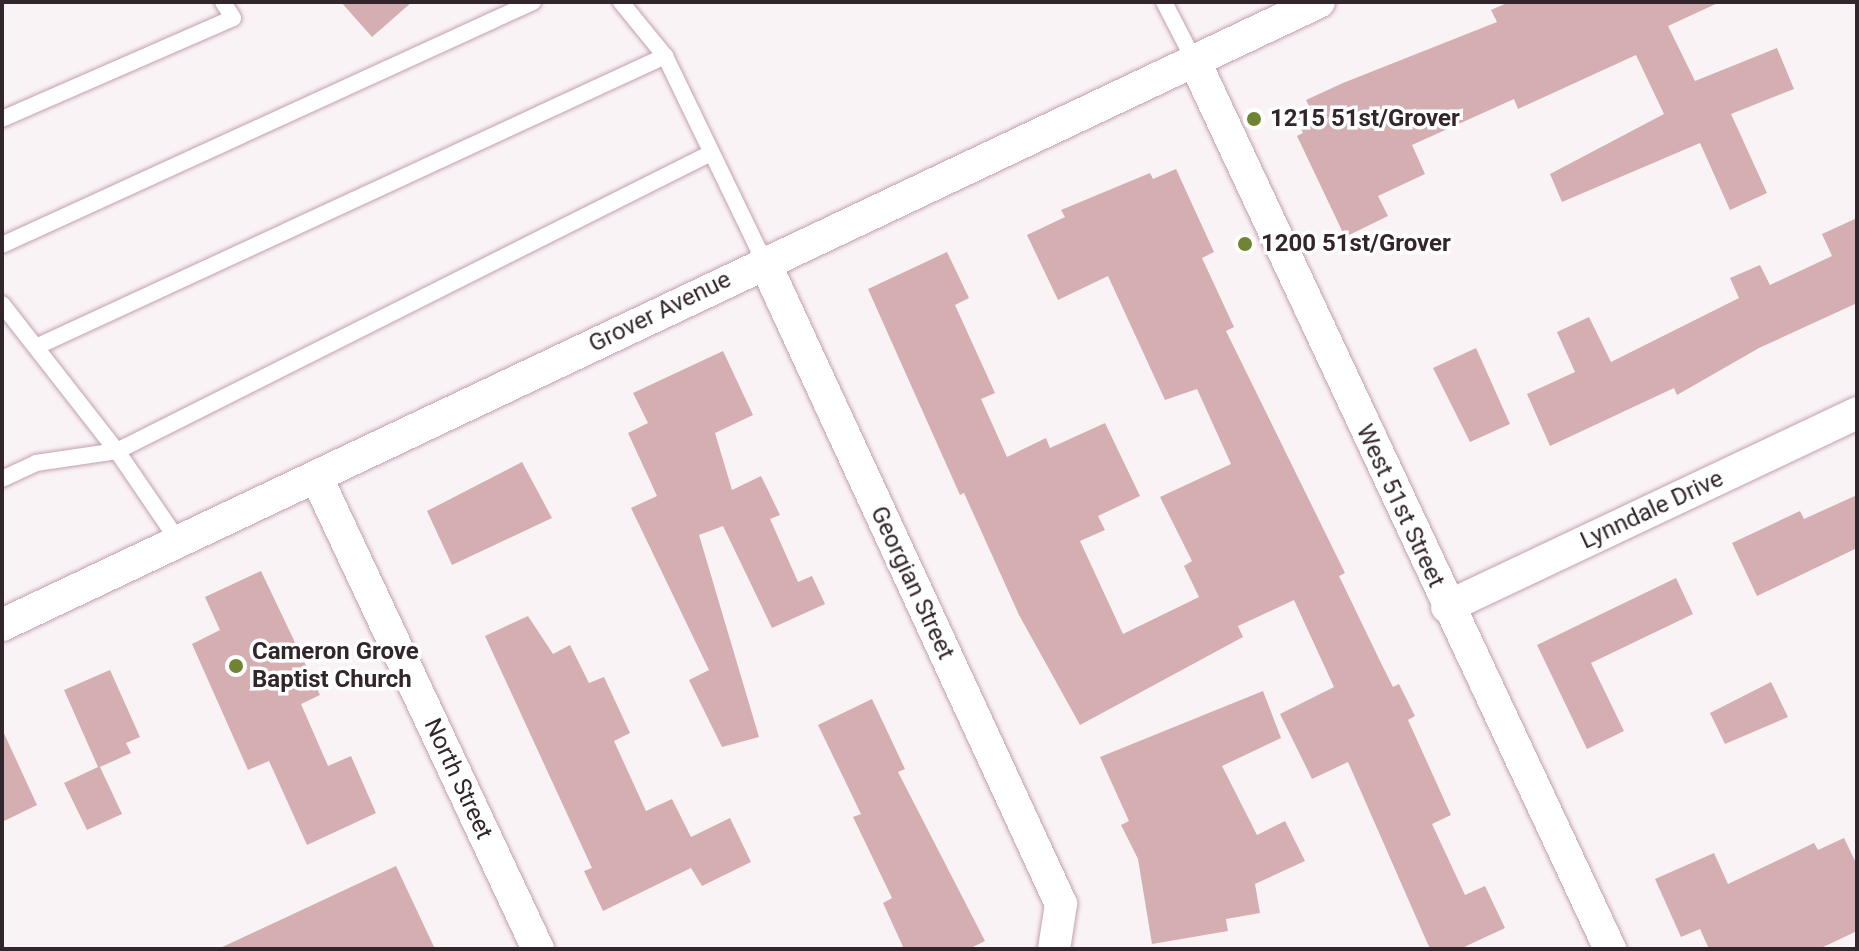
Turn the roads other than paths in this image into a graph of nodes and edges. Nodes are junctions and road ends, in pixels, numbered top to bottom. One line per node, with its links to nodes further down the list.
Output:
1 (223, 2): 8 (lane)
2 (533, 2): 10 (lane)
3 (621, 2): 6 (lane)
4 (1164, 2): 7 (lane)
5 (1319, 2): 7 (street, Grover Avenue)
6 (665, 56): 9 (lane); 13 (lane)
7 (1194, 60): 11 (street, Grover Avenue); 19 (street, West 51st Street)
8 (2, 119)
9 (711, 153): 11 (lane); 15 (lane)
10 (2, 245)
11 (764, 261): 16 (street, Grover Avenue); 22 (street, Georgian Street)
12 (2, 304): 13 (lane)
13 (38, 346): 15 (lane)
14 (1857, 413): 19 (street, Lynndale Drive)
15 (117, 451): 17 (lane); 18 (lane)
16 (317, 478): 18 (street, Grover Avenue); 21 (street, North Street)
17 (2, 479)
18 (179, 542): 20 (street, Grover Avenue)
19 (1447, 607): 23 (street, West 51st Street)
20 (2, 625)
21 (538, 949)
22 (1054, 949)
23 (1610, 949)

